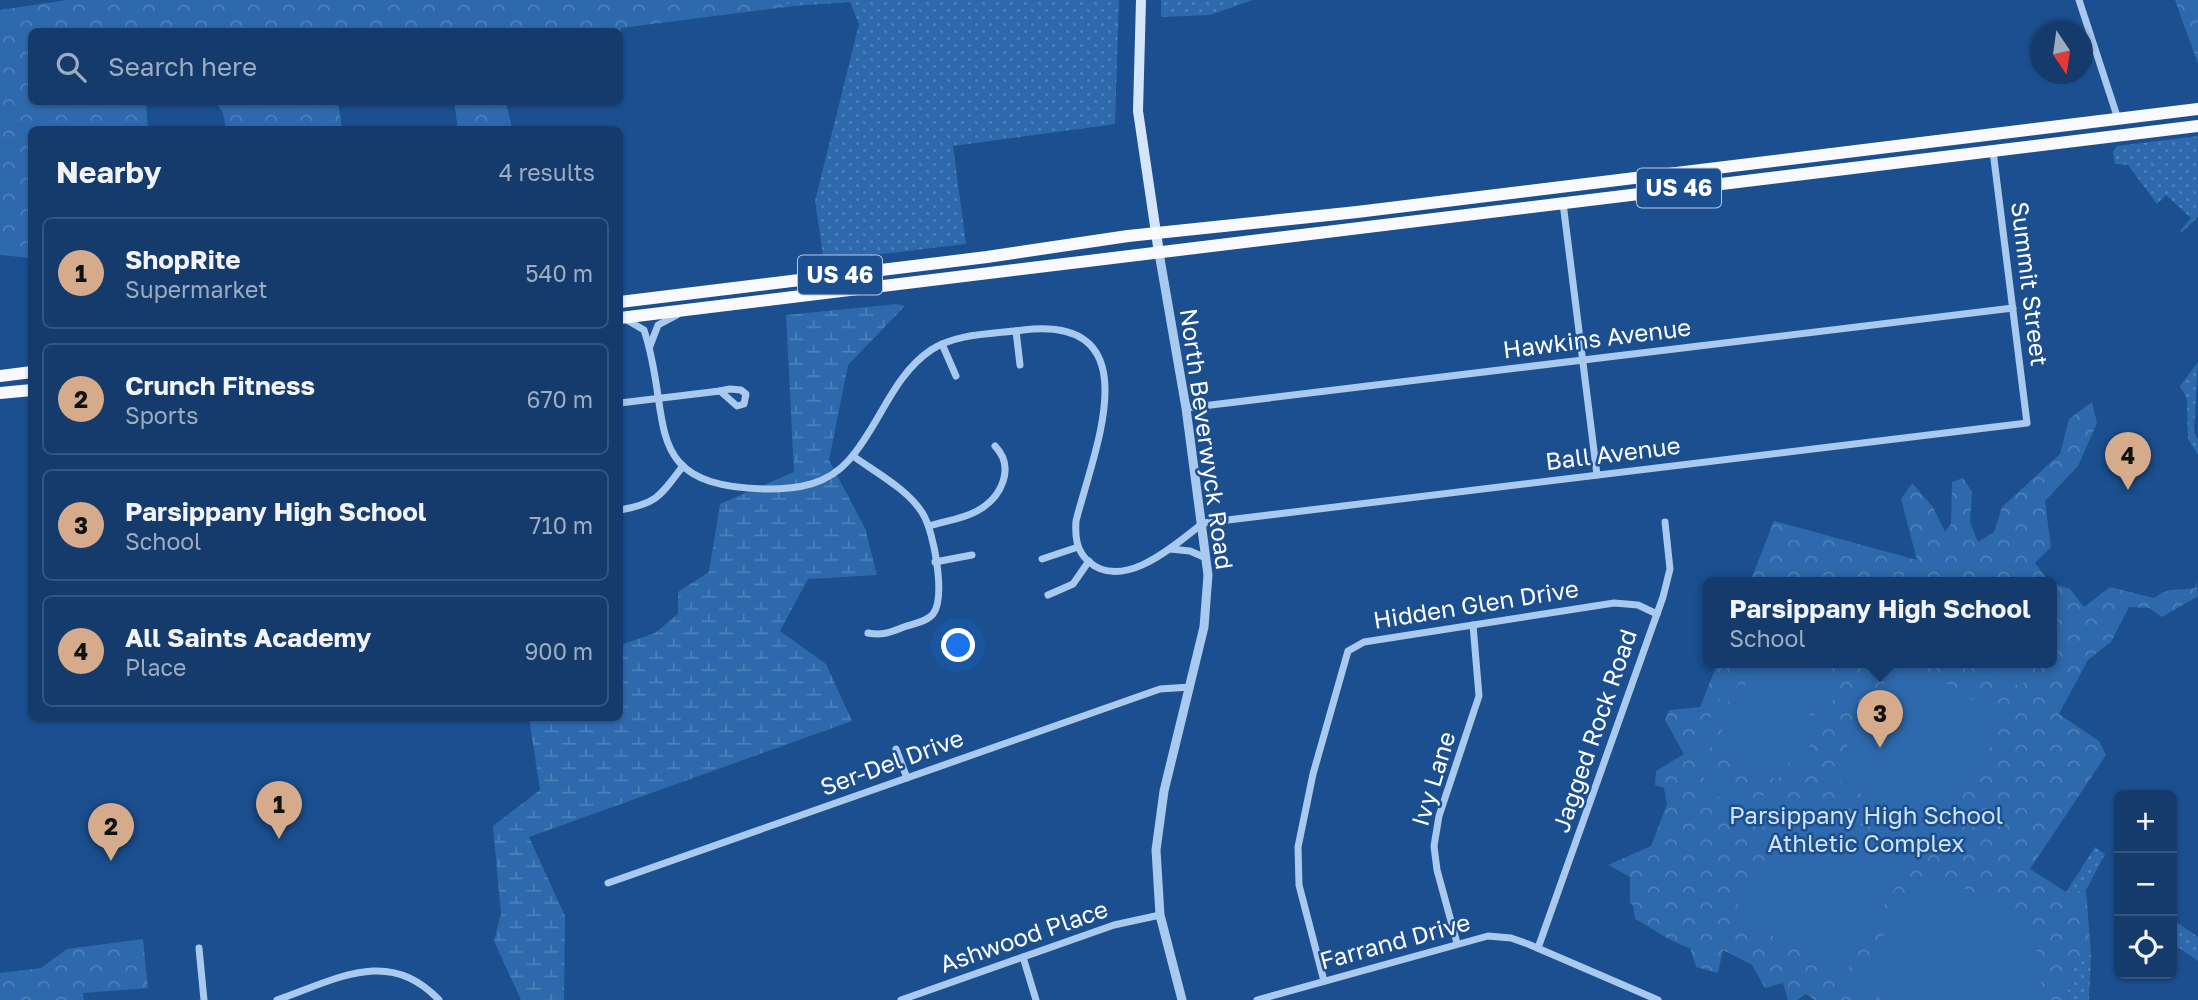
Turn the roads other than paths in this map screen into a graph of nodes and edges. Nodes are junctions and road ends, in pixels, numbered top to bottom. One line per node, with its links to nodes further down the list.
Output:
1 (1141, 0): 8 (main road)
2 (2079, 0): 4 (street)
3 (2198, 109): 4 (highway, US 46)
4 (2118, 118): 8 (highway, US 46)
5 (2198, 125): 6 (highway, US 46)
6 (1993, 150): 7 (highway, US 46); 11 (street, Summit Street)
7 (1563, 203): 9 (highway, US 46); 18 (street)
8 (1156, 233): 9 (main road); 10 (highway, US 46)
9 (1159, 253): 12 (highway, US 46); 28 (street, North Beverwyck Road)
10 (623, 302)
11 (2013, 308): 18 (street, Hawkins Avenue); 29 (street, Summit Street)
12 (684, 311): 13 (highway, US 46); 17 (street)
13 (623, 318)
14 (623, 319): 17 (street)
15 (1016, 331): 16 (street); 19 (street); 38 (street)
16 (942, 344): 22 (street); 31 (street)
17 (650, 347): 26 (street)
18 (1582, 360): 28 (street, Hawkins Avenue); 33 (street)
19 (1020, 365)
20 (28, 372): 21 (highway)
21 (0, 376)
22 (956, 376)
23 (28, 390): 25 (highway)
24 (720, 391): 26 (street)
25 (0, 393)
26 (657, 398): 27 (street); 32 (street)
27 (623, 402)
28 (1186, 408): 36 (street, North Beverwyck Road)
29 (2027, 423): 33 (street, Ball Avenue)
30 (995, 446): 37 (street)
31 (853, 456): 32 (street); 37 (street)
32 (683, 466): 34 (street)
33 (1597, 475): 36 (street, Ball Avenue)
34 (623, 510)
35 (1665, 522): 46 (street, Jagged Rock Road)
36 (1203, 523): 39 (street); 41 (street, North Beverwyck Road)
37 (929, 526): 44 (street)
38 (1078, 547): 42 (street); 43 (street)
39 (1169, 549): 41 (street); 43 (street)
40 (972, 555): 44 (street)
41 (1206, 558): 49 (street, North Beverwyck Road)
42 (1042, 559)
43 (1089, 561): 45 (street)
44 (935, 562): 48 (street)
45 (1048, 595)
46 (1657, 614): 47 (street, Hidden Glen Drive); 56 (street, Jagged Rock Road)
47 (1473, 625): 54 (street, Ivy Lane); 58 (street, Hidden Glen Drive)
48 (868, 633)
49 (1191, 687): 51 (street, Ser-Del Drive); 53 (street, North Beverwyck Road)
50 (896, 749): 51 (street)
51 (907, 778): 52 (street, Ser-Del Drive)
52 (608, 883)
53 (1160, 915): 57 (street, Ashwood Place); 64 (street, North Beverwyck Road)
54 (1457, 943): 56 (street, Farrand Drive); 58 (street, Farrand Drive)
55 (199, 948): 60 (street)
56 (1538, 948): 66 (street, Farrand Drive)
57 (1023, 957): 62 (street, Ashwood Place); 63 (street)
58 (1324, 981): 65 (street, Farrand Drive)
59 (281, 999): 61 (street)
60 (204, 1000)
61 (439, 1000)
62 (901, 1000)
63 (1036, 1000)
64 (1182, 1000)
65 (1257, 1000)
66 (1658, 1000)

